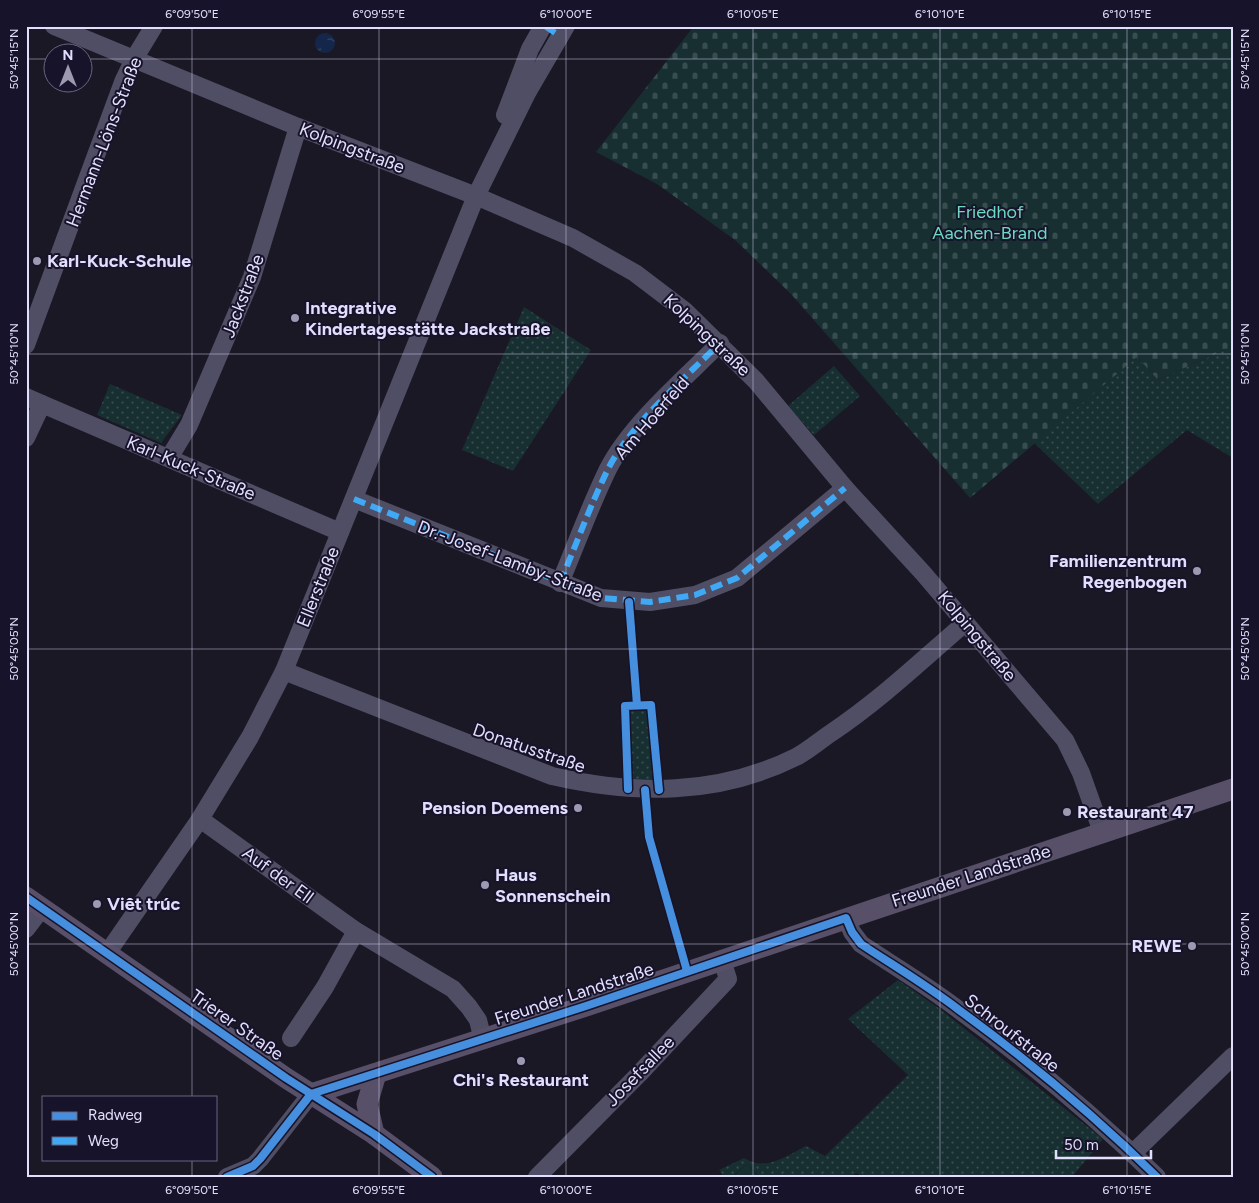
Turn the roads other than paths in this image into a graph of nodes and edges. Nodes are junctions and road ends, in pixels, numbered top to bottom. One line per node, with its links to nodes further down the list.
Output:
1 (54, 26): 5 (street, Kolpingstraße)
2 (154, 26): 5 (street, Hermann-Löns-Straße)
3 (544, 26): 4 (street); 7 (street)
4 (563, 31): 7 (street)
5 (134, 58): 6 (street, Kolpingstraße); 10 (street, Hermann-Löns-Straße)
6 (298, 127): 8 (street, Kolpingstraße); 13 (street, Jackstraße)
7 (491, 164): 8 (street, Ellerstraße)
8 (476, 196): 9 (street, Kolpingstraße); 15 (street, Ellerstraße)
9 (720, 343): 14 (street, Kolpingstraße); 17 (street, Am Hoerfeld)
10 (26, 344)
11 (34, 400): 12 (street, Karl-Kuck-Straße); 13 (street, Karl-Kuck-Straße)
12 (26, 438)
13 (169, 458): 16 (street, Karl-Kuck-Straße)
14 (845, 488): 17 (street, Dr.-Josef-Lamby-Straße); 18 (street, Kolpingstraße)
15 (354, 499): 16 (street, Ellerstraße); 17 (street, Dr.-Josef-Lamby-Straße)
16 (340, 532): 19 (street, Ellerstraße)
17 (560, 583)
18 (965, 622): 19 (street, Donatusstraße); 22 (street, Kolpingstraße)
19 (284, 671): 21 (street, Ellerstraße)
20 (1233, 789): 22 (main road, Freunder Landstraße)
21 (200, 819): 26 (street, Auf der Ell); 27 (street, Ellerstraße)
22 (1102, 832): 24 (main road, Freunder Landstraße)
23 (34, 902): 25 (street); 27 (main road, Trierer Straße)
24 (846, 918): 28 (main road, Freunder Landstraße); 35 (street, Schroufstraße)
25 (26, 929)
26 (356, 931): 29 (street); 30 (street, Auf der Ell)
27 (108, 952): 33 (main road, Trierer Straße)
28 (722, 960): 30 (main road, Freunder Landstraße); 38 (street, Josefsallee)
29 (291, 1038)
30 (483, 1040): 32 (main road, Freunder Landstraße)
31 (1233, 1056): 35 (street)
32 (376, 1074): 33 (main road, Freunder Landstraße); 34 (main road)
33 (311, 1094): 34 (main road, Trierer Straße); 36 (street)
34 (374, 1134): 37 (main road, Trierer Straße)
35 (1133, 1153): 39 (street, Schroufstraße)
36 (227, 1177)
37 (432, 1177)
38 (537, 1177)
39 (1157, 1177)

